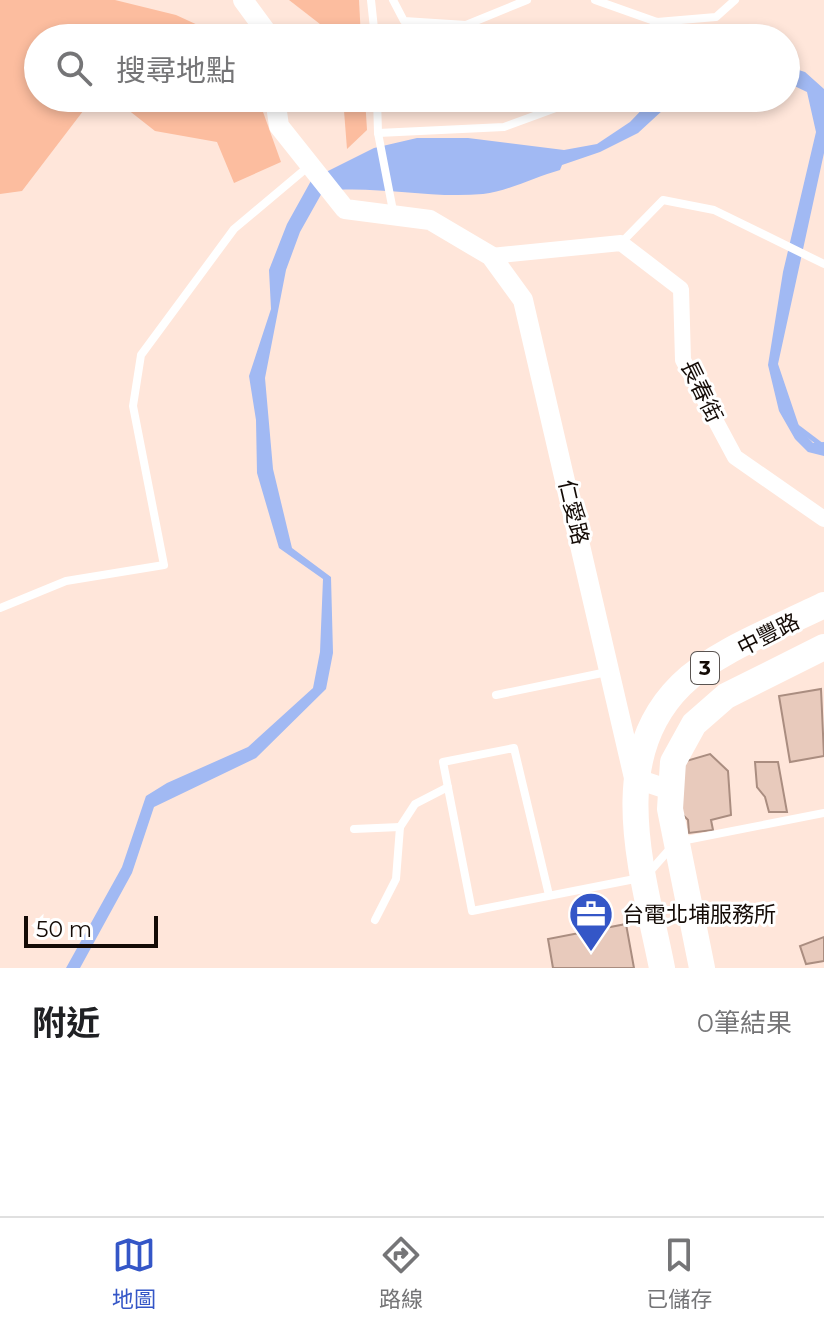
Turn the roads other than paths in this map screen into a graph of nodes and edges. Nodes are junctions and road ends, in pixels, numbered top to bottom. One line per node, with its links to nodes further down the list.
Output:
1 (243, 0): 8 (street)
2 (371, 0): 9 (lane)
3 (393, 0): 10 (lane)
4 (527, 0): 11 (lane)
5 (595, 0): 7 (lane)
6 (735, 0): 7 (lane)
7 (657, 22)
8 (261, 24)
9 (374, 24)
10 (450, 24)
11 (468, 24)
12 (277, 112): 16 (street)
13 (377, 112): 15 (lane)
14 (545, 112): 15 (lane)
15 (378, 133): 17 (lane)
16 (310, 166): 17 (street); 23 (lane)
17 (394, 216): 19 (street)
18 (621, 243): 19 (street); 20 (lane); 21 (street, 長春街)
19 (491, 256): 25 (street, 仁愛路)
20 (824, 264)
21 (824, 519)
22 (824, 605): 27 (main road, 中豐路 / 3)
23 (0, 608)
24 (824, 647): 29 (main road, 中豐路 / 3)
25 (611, 671): 26 (lane); 27 (street, 仁愛路)
26 (496, 695)
27 (634, 778): 29 (street); 34 (main road, 仁愛路 / 3)
28 (448, 787): 31 (lane); 35 (lane); 35 (lane)
29 (670, 790): 33 (main road, 3)
30 (824, 813): 33 (lane)
31 (400, 827): 32 (lane); 36 (lane)
32 (354, 829)
33 (676, 842): 34 (lane); 38 (main road, 3)
34 (645, 877): 35 (lane); 37 (main road, 仁愛路 / 3)
35 (549, 895)
36 (375, 920)
37 (662, 968)
38 (702, 968)

